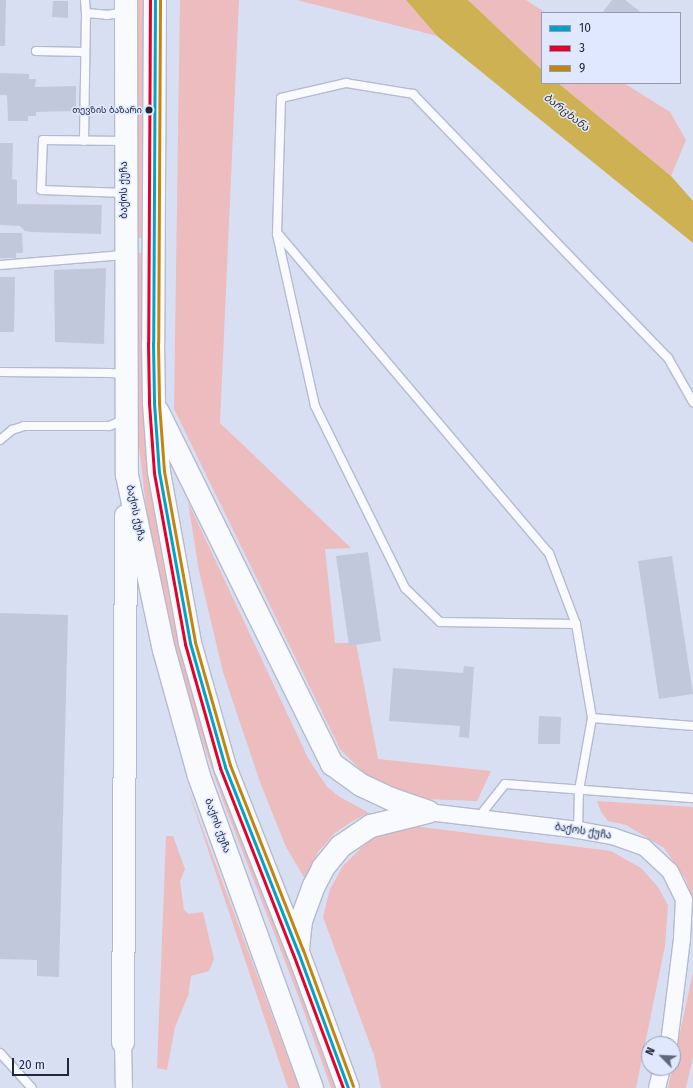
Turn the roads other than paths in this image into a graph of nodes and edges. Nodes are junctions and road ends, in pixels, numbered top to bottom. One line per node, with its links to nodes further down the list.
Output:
1 (85, 0): 4 (lane)
2 (155, 0): 16 (main road)
3 (126, 6): 4 (lane); 8 (main road, ბაქოს ქუჩა)
4 (86, 13): 6 (lane)
5 (36, 51): 6 (lane)
6 (85, 52): 7 (lane)
7 (84, 140): 8 (lane); 9 (lane)
8 (126, 141): 9 (main road, ბაქოს ქუჩა)
9 (125, 194): 11 (main road, ბაქოს ქუჩა)
10 (277, 234): 15 (lane); 20 (lane); 20 (lane)
11 (125, 254): 12 (lane); 14 (main road, ბაქოს ქუჩა)
12 (0, 265)
13 (0, 372): 14 (lane)
14 (126, 374): 17 (main road, ბაქოს ქუჩა)
15 (693, 402)
16 (154, 403): 25 (main road); 28 (main road)
17 (126, 418): 18 (lane); 19 (main road, ბაქოს ქუჩა)
18 (0, 440)
19 (127, 475): 30 (main road); 35 (main road, ბაქოს ქუჩა)
20 (576, 624): 21 (lane)
21 (592, 718): 22 (lane); 23 (lane)
22 (693, 726)
23 (579, 790): 24 (lane); 26 (lane); 27 (lane)
24 (693, 798)
25 (428, 812): 26 (street, ბაქოს ქუჩა); 28 (main road)
26 (478, 818): 27 (street, ბაქოს ქუჩა)
27 (578, 830): 29 (street, ბაქოს ქუჩა)
28 (298, 952): 36 (main road)
29 (672, 1036)
30 (123, 1042): 34 (street)
31 (0, 1053): 33 (lane)
32 (660, 1076): 37 (street)
33 (32, 1088)
34 (124, 1088)
35 (312, 1088)
36 (348, 1088)
37 (657, 1088)

